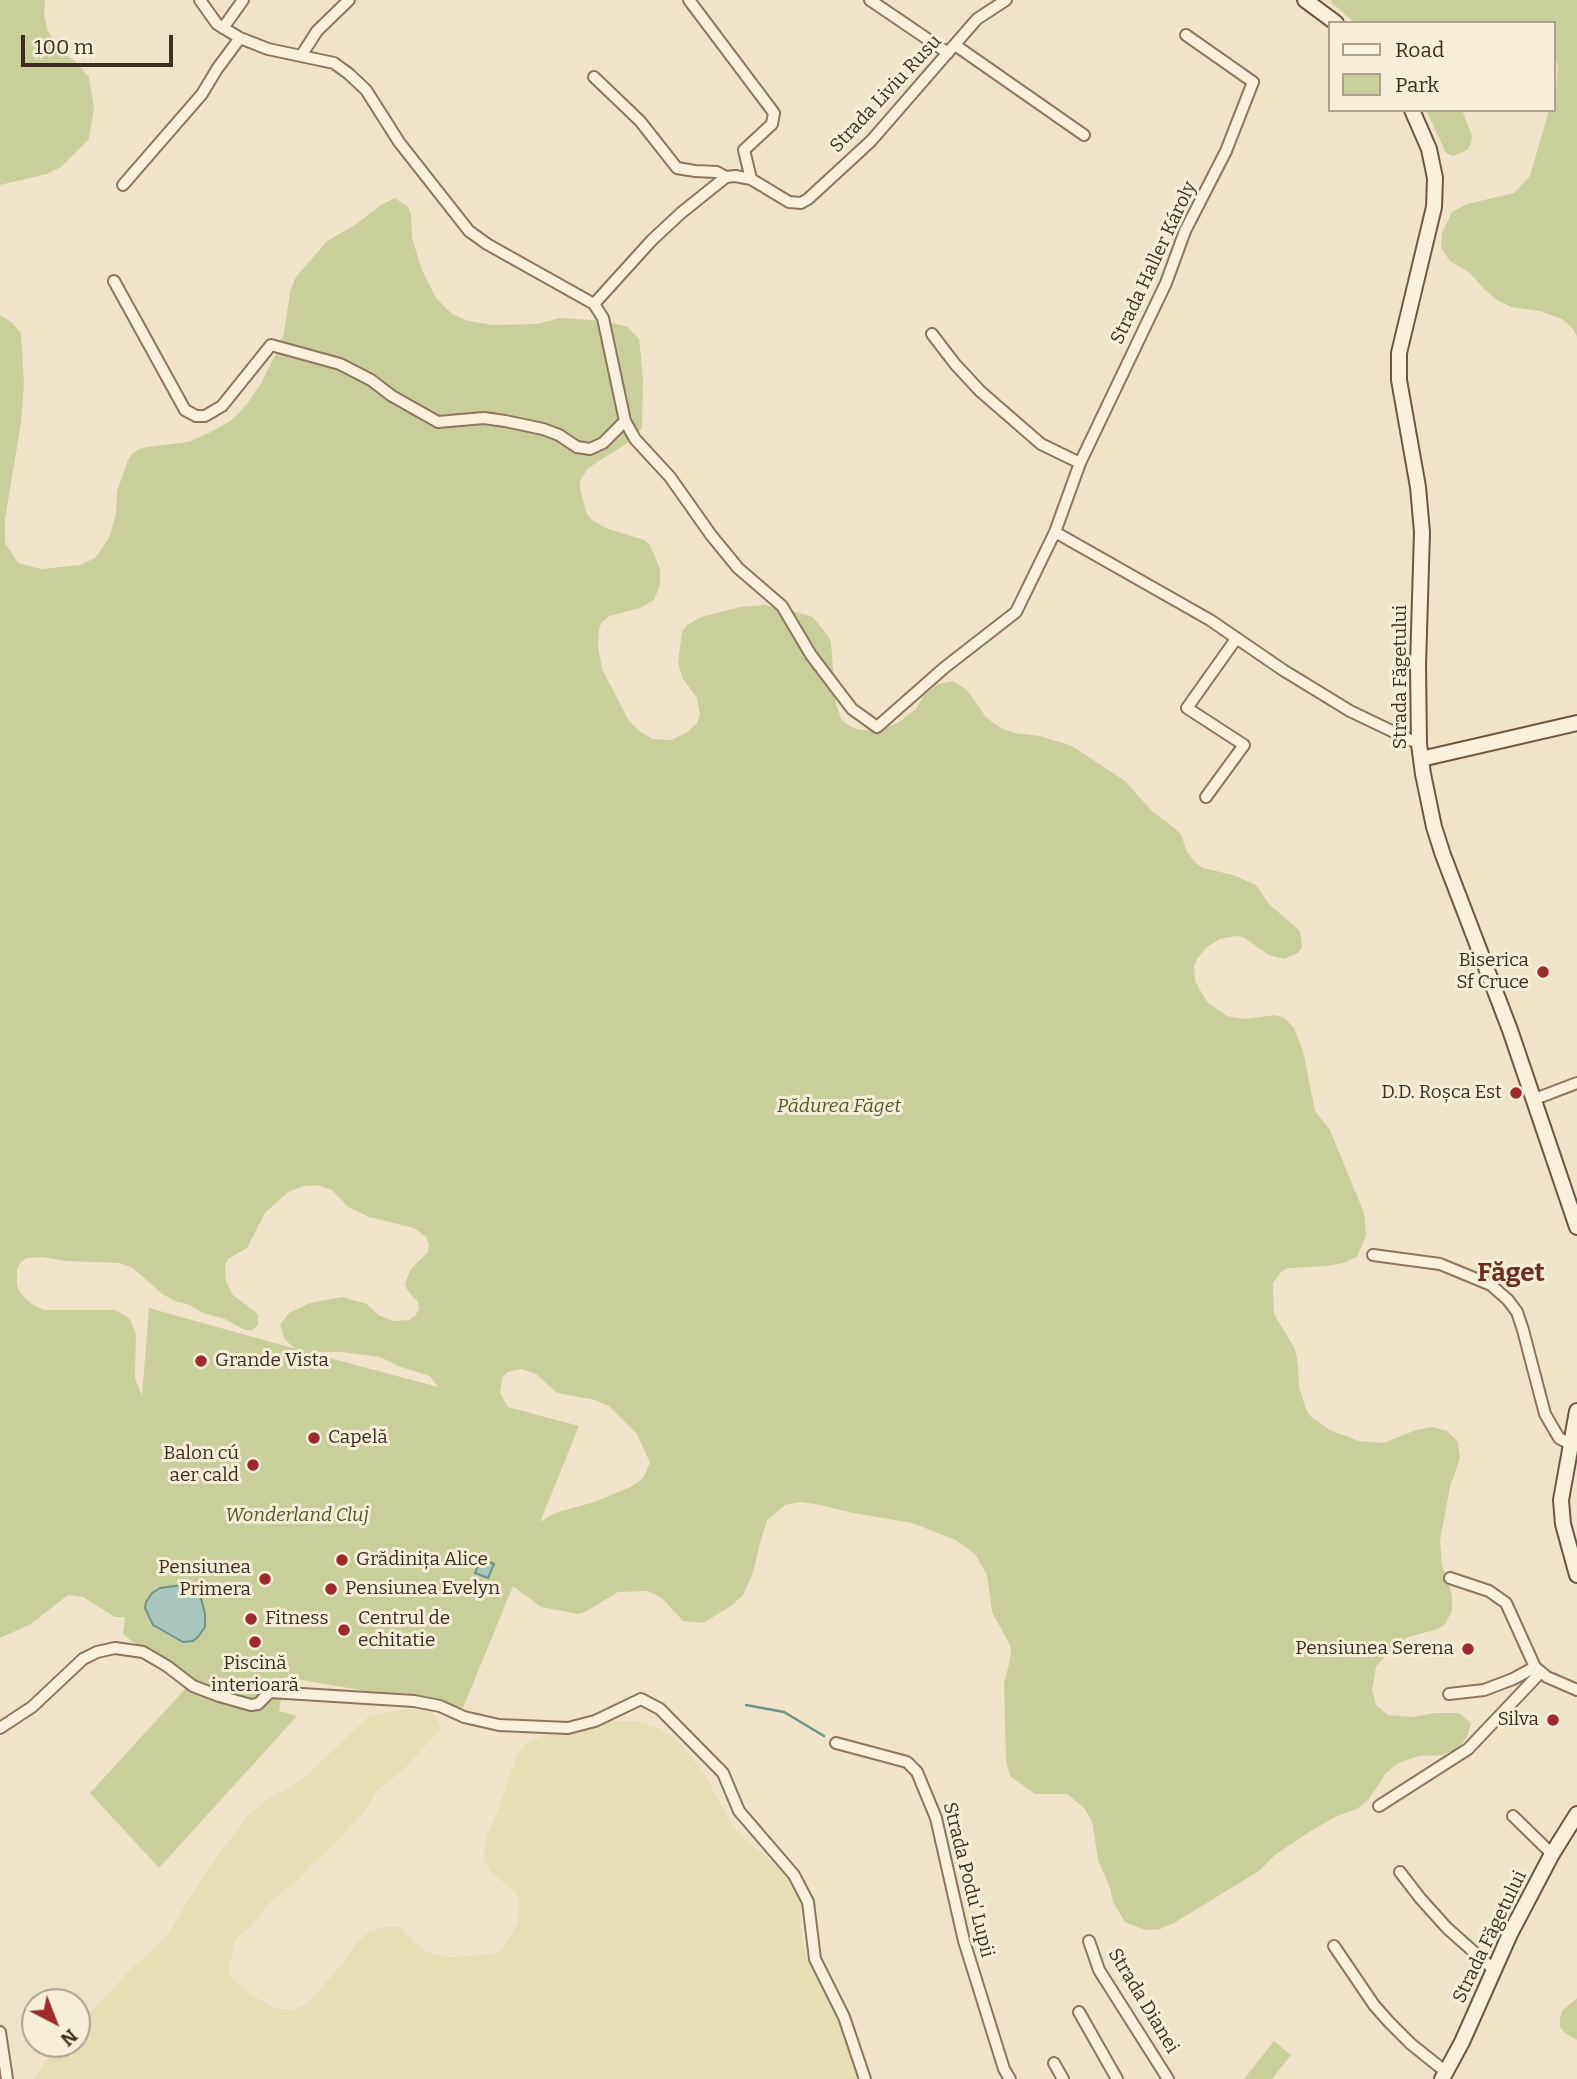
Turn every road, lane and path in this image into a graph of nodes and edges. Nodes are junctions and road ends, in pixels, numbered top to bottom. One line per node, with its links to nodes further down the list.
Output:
1 (200, 0): 9 (street)
2 (243, 0): 9 (street)
3 (348, 0): 13 (street)
4 (689, 0): 18 (street)
5 (870, 0): 12 (street)
6 (1006, 0): 12 (street, Strada Liviu Rusu)
7 (1305, 0): 8 (main road)
8 (1333, 21)
9 (223, 28): 11 (street)
10 (1186, 35): 24 (street, Strada Haller Károly)
11 (240, 38): 13 (street); 19 (street)
12 (951, 49): 16 (street); 18 (street, Strada Liviu Rusu)
13 (301, 56): 21 (street)
14 (594, 77): 17 (street, Strada Liviu Rusu)
15 (1413, 112): 28 (main road, Strada Făgetului)
16 (1084, 135)
17 (726, 177): 18 (street, Strada Liviu Rusu); 21 (street)
18 (751, 178)
19 (122, 184)
20 (114, 281): 23 (street)
21 (594, 304): 23 (street)
22 (933, 334): 24 (street)
23 (625, 421): 25 (street, Strada Haller Károly)
24 (1080, 463): 25 (street, Strada Haller Károly)
25 (1055, 532): 26 (street)
26 (1236, 639): 28 (street); 30 (street)
27 (1577, 723): 29 (main road)
28 (1419, 744): 29 (main road, Strada Făgetului)
29 (1421, 759): 32 (main road, Strada Făgetului)
30 (1206, 797)
31 (1577, 1083): 32 (street)
32 (1535, 1100): 33 (main road, Strada Făgetului)
33 (1577, 1227)
34 (1373, 1255): 36 (street)
35 (1577, 1411): 36 (main road)
36 (1570, 1444): 37 (main road)
37 (1577, 1575)
38 (1450, 1578): 39 (street)
39 (1538, 1669): 40 (street); 41 (street); 44 (street)
40 (1577, 1690)
41 (1449, 1694)
42 (0, 1728): 57 (street)
43 (836, 1743): 58 (street, Strada Podu' Lupii)
44 (1379, 1806)
45 (1577, 1814): 47 (main road, Strada Făgetului)
46 (1513, 1816): 47 (street)
47 (1552, 1853): 51 (main road, Strada Făgetului)
48 (1400, 1872): 51 (street)
49 (1089, 1941): 61 (street, Strada Dianei)
50 (1334, 1946): 55 (street)
51 (1493, 1969): 55 (main road, Strada Făgetului)
52 (1079, 2012): 60 (street)
53 (0, 2032): 56 (street)
54 (1054, 2063): 59 (street)
55 (1444, 2076)
56 (7, 2079)
57 (865, 2079)
58 (1010, 2079)
59 (1063, 2079)
60 (1117, 2079)
61 (1168, 2079)

